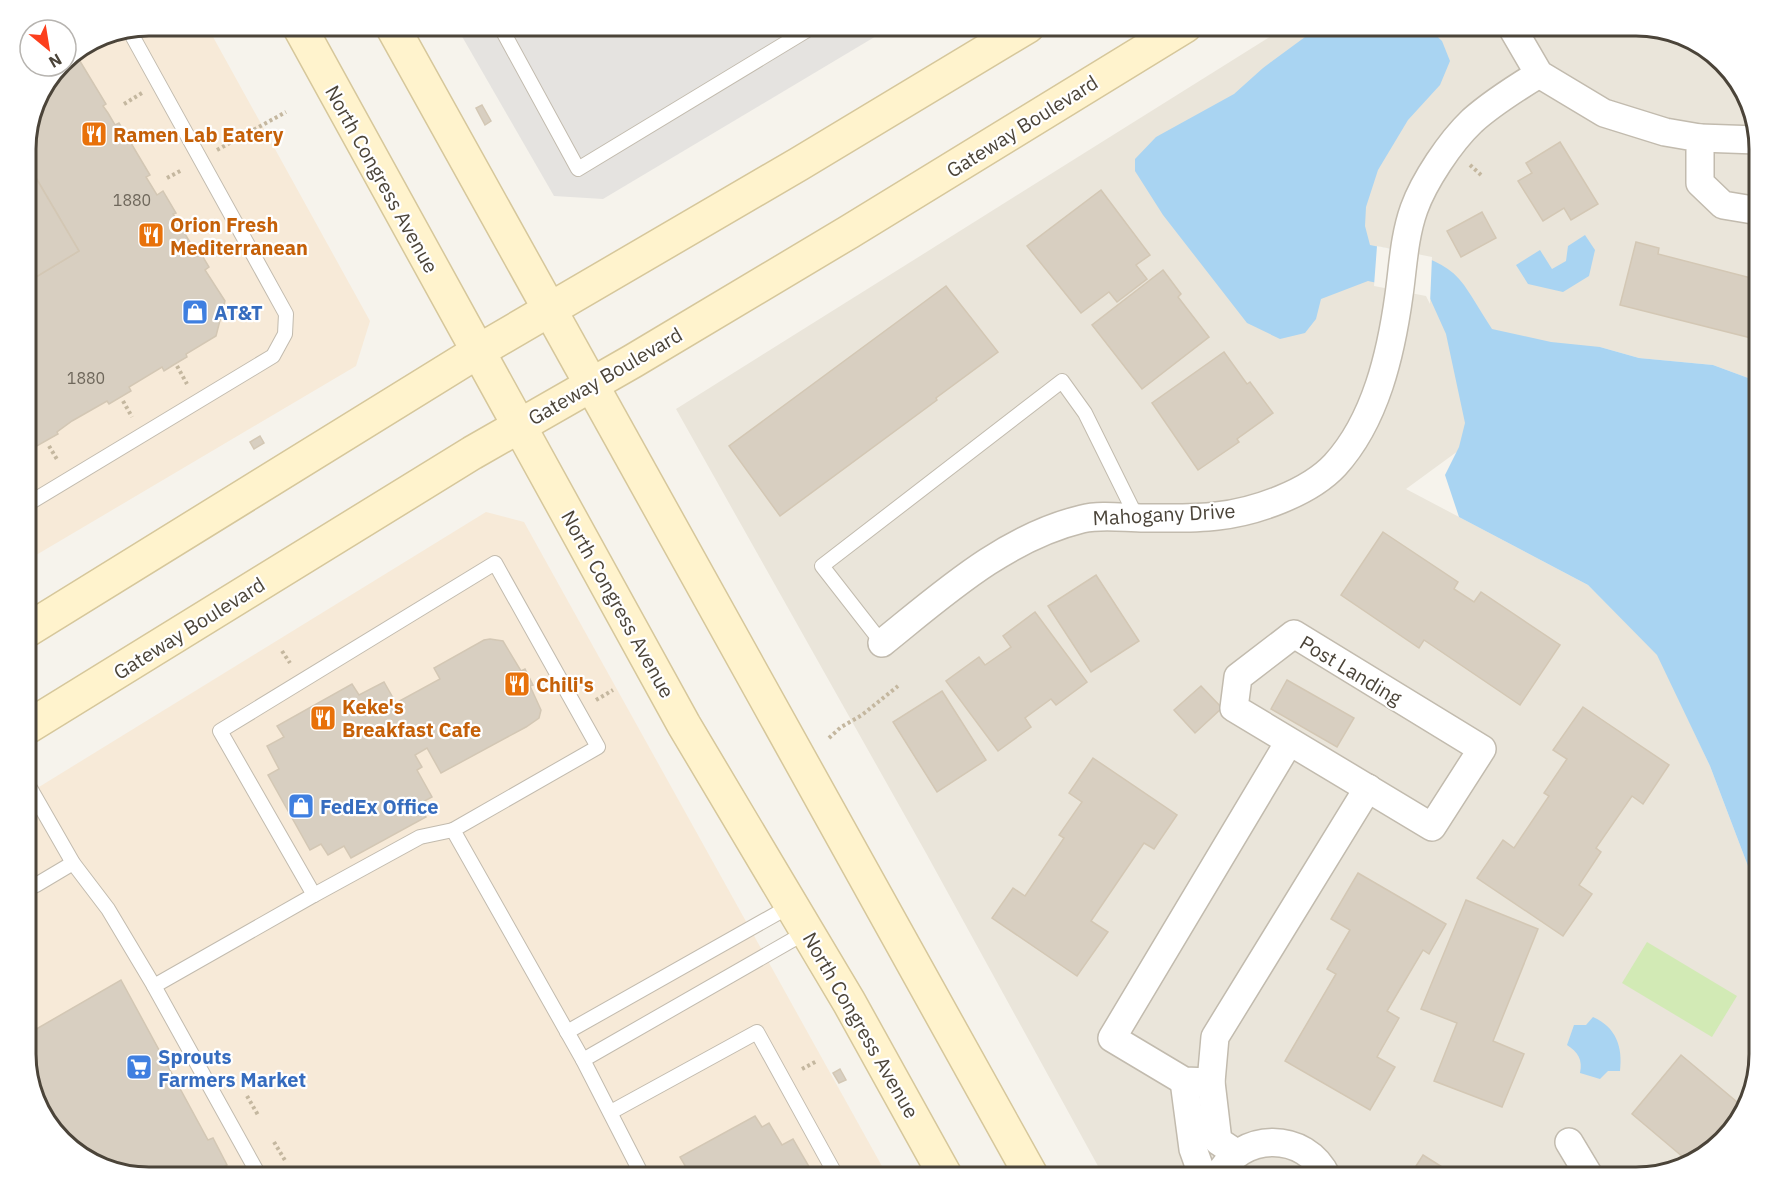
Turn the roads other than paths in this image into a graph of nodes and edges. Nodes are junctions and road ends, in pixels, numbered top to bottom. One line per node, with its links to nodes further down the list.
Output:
1 (304, 36): 14 (main road, North Congress Avenue)
2 (398, 36): 13 (main road)
3 (505, 36): 4 (lane)
4 (797, 36)
5 (1012, 36): 13 (main road)
6 (1169, 36): 15 (main road, Gateway Boulevard)
7 (1517, 36): 9 (street)
8 (133, 37): 17 (lane)
9 (1539, 74): 10 (street); 18 (street, Mahogany Drive)
10 (1700, 138): 11 (street); 12 (street)
11 (1748, 140)
12 (1749, 209)
13 (551, 309): 14 (main road); 15 (main road)
14 (477, 352): 16 (main road, North Congress Avenue); 19 (main road)
15 (592, 384): 16 (main road, Gateway Boulevard); 42 (main road)
16 (519, 426): 21 (main road, Gateway Boulevard); 29 (main road, North Congress Avenue)
17 (36, 499)
18 (1137, 518): 20 (street, Mahogany Drive); 20 (lane)
19 (36, 625)
20 (882, 643)
21 (36, 722)
22 (1290, 742): 23 (street, Post Landing); 23 (street, Post Landing); 33 (street)
23 (1368, 788): 34 (street)
24 (36, 799): 26 (lane)
25 (453, 830): 28 (lane); 28 (lane); 31 (lane)
26 (73, 863): 27 (lane); 30 (lane)
27 (36, 883)
28 (314, 895): 30 (lane)
29 (800, 918): 31 (lane); 32 (lane); 41 (main road, North Congress Avenue)
30 (154, 986): 38 (lane)
31 (567, 1032): 32 (lane)
32 (584, 1060): 35 (lane)
33 (1184, 1081): 34 (street); 43 (street)
34 (1211, 1082): 37 (street)
35 (611, 1112): 39 (lane); 40 (lane)
36 (1569, 1142): 46 (street)
37 (1236, 1153): 44 (street); 45 (street)
38 (254, 1167)
39 (637, 1167)
40 (831, 1167)
41 (940, 1167)
42 (1026, 1167)
43 (1199, 1167)
44 (1223, 1167)
45 (1322, 1167)
46 (1584, 1167)

